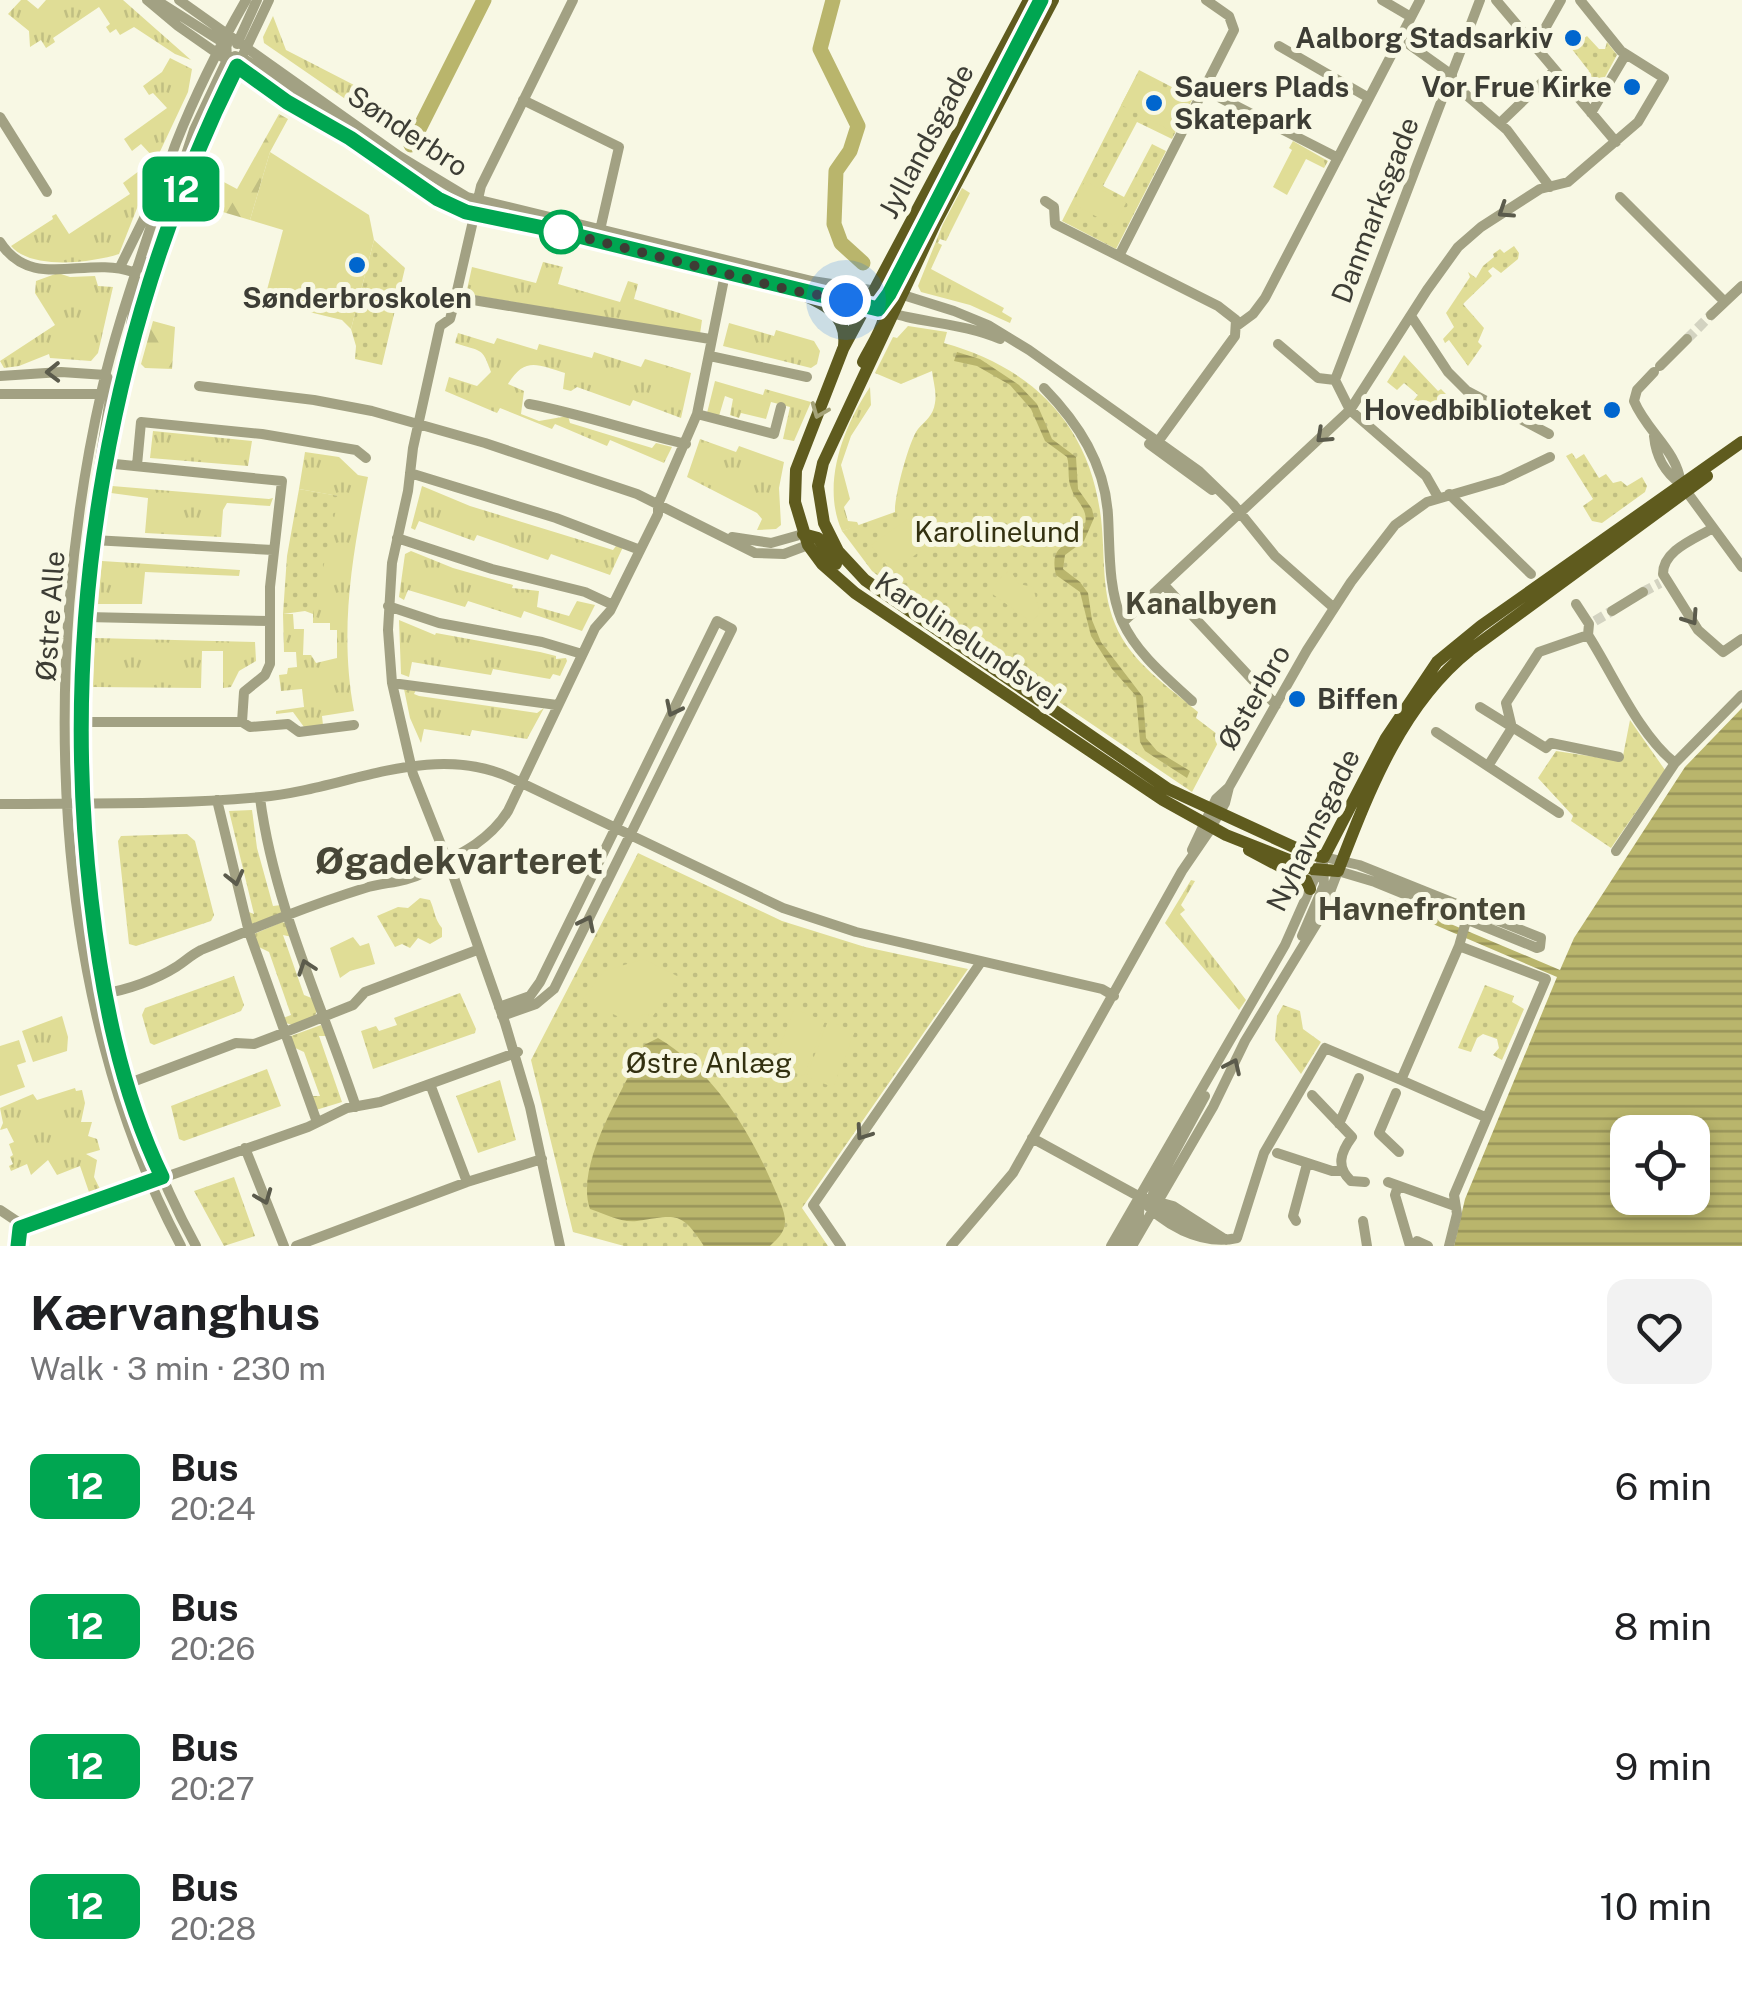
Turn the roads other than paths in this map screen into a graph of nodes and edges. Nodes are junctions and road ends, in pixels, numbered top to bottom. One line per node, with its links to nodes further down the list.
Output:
1 (147, 0): 21 (street, Sønderbro)
2 (156, 0): 21 (street)
3 (179, 0): 21 (street, Sønderbro)
4 (246, 0): 21 (street, Østre Alle)
5 (257, 0): 21 (street)
6 (268, 0): 21 (street, Østre Alle)
7 (573, 0): 27 (street)
8 (1029, 0): 52 (main road, Jyllandsgade)
9 (1054, 0): 49 (main road, Jyllandsgade)
10 (1206, 0): 25 (street)
11 (1382, 0): 17 (street)
12 (1420, 0): 17 (street)
13 (1480, 0): 24 (street, Danmarksgade)
14 (1496, 0): 20 (street)
15 (1561, 0): 20 (street)
16 (1580, 0): 22 (street)
17 (1412, 17): 18 (street)
18 (1400, 38): 24 (street); 26 (street)
19 (1279, 46): 26 (street)
20 (1535, 46): 23 (street)
21 (233, 50): 33 (street, Østre Alle); 37 (street, Sønderbro); 39 (street, Sønderbro); 42 (street, Østre Alle)
22 (1626, 54): 28 (street); 31 (street)
23 (1555, 70): 28 (street); 30 (street)
24 (1451, 78): 30 (street); 66 (street, Danmarksgade)
25 (1203, 89): 32 (street); 43 (street)
26 (1369, 98): 32 (street)
27 (524, 100): 37 (street); 40 (street)
28 (1591, 113): 31 (street)
29 (0, 117): 35 (street)
30 (1500, 124): 34 (street)
31 (1616, 142): 34 (street)
32 (1338, 158): 56 (street)
33 (166, 176): 44 (street); 45 (street, Østre Alle)
34 (1550, 187): 55 (street, one-way to 55)
35 (47, 192)
36 (1620, 197): 51 (street)
37 (478, 199): 39 (street); 40 (street, Sønderbro)
38 (1045, 201): 43 (street)
39 (474, 215): 46 (street, Sønderbro); 50 (street)
40 (600, 230): 52 (street, Sønderbro)
41 (0, 242): 44 (street)
42 (157, 256): 45 (street); 61 (street, Østre Alle)
43 (1119, 256): 56 (street)
44 (120, 267): 45 (street)
45 (134, 272): 61 (street); 63 (street, Østre Alle)
46 (725, 274): 48 (street, Sønderbro); 58 (street)
47 (1742, 286): 51 (street)
48 (790, 290): 53 (street, Sønderbro); 60 (main road)
49 (903, 295): 52 (main road, Jyllandsgade); 52 (street); 80 (street)
50 (456, 297): 58 (street); 76 (street)
51 (1724, 301): 54 (street)
52 (885, 304): 53 (main road, Jyllandsgade); 53 (street, Sønderbro); 80 (street); 92 (main road, Karolinelundsvej)
53 (866, 306): 60 (main road)
54 (1711, 314)
55 (1411, 316): 74 (street); 77 (street)
56 (1238, 325): 80 (street)
57 (1687, 338): 87 (street)
58 (710, 339): 62 (street)
59 (1278, 344): 66 (street)
60 (843, 349): 95 (main road, one-way to 95)
61 (128, 356): 67 (street, Østre Alle)
62 (710, 356): 65 (street); 75 (street)
63 (106, 375): 64 (street, one-way to 64); 71 (street)
64 (0, 376)
65 (807, 377)
66 (1335, 380): 74 (street)
67 (122, 382): 71 (street); 84 (street, Østre Alle)
68 (199, 386): 76 (street)
69 (1044, 388): 111 (street)
70 (0, 394): 71 (street)
71 (106, 394): 91 (street); 133 (street, Østre Alle)
72 (529, 404): 79 (street)
73 (781, 407): 75 (street)
74 (1350, 410): 88 (street); 90 (street, one-way to 90)
75 (696, 414): 79 (street)
76 (418, 424): 86 (street); 89 (street)
77 (1550, 434)
78 (1742, 442): 87 (main road, Nyhavnsgade)
79 (686, 444): 89 (street)
80 (1156, 445): 90 (street)
81 (1742, 452): 87 (main road, Nyhavnsgade)
82 (1550, 457): 88 (street, Østerbro)
83 (366, 458): 85 (street)
84 (106, 463): 85 (street); 91 (street, Østre Alle)
85 (137, 466): 97 (street)
86 (410, 473): 94 (street); 98 (street)
87 (1684, 488): 93 (street); 143 (main road, Nyhavnsgade); 143 (main road, Nyhavnsgade)
88 (1443, 496): 100 (street); 106 (street, Østerbro)
89 (658, 504): 95 (street); 98 (street)
90 (1237, 509): 101 (street); 106 (street)
91 (98, 513): 96 (street, Østre Alle)
92 (824, 523): 95 (main road); 108 (main road, Karolinelundsvej)
93 (1714, 528): 99 (street); 113 (street, one-way to 113)
94 (397, 538): 103 (street); 105 (street)
95 (810, 539): 108 (main road); 137 (main road, Karolinelundsvej)
96 (93, 540): 97 (street); 109 (street, Østre Alle)
97 (273, 550): 110 (street)
98 (640, 550): 103 (street)
99 (1742, 567)
100 (1531, 574)
101 (1164, 584): 111 (street); 119 (street)
102 (1643, 592): 107 (street)
103 (614, 604): 114 (street)
104 (1576, 604): 112 (street)
105 (388, 606): 114 (street); 115 (street)
106 (1334, 608): 119 (street, Østerbro)
107 (1612, 611)
108 (910, 614): 137 (main road, Karolinelundsvej)
109 (86, 617): 110 (street); 121 (street, Østre Alle)
110 (269, 621): 122 (street)
111 (1123, 622): 117 (street)
112 (1591, 627): 124 (street); 127 (street)
113 (1742, 639)
114 (582, 654): 118 (street)
115 (392, 682): 118 (street); 128 (street)
116 (1742, 695): 127 (street)
117 (1192, 701)
118 (556, 705): 130 (street)
119 (1276, 705): 137 (street, Østerbro)
120 (1480, 707): 124 (street)
121 (82, 722): 122 (street); 134 (street, Østre Alle)
122 (242, 722): 123 (street)
123 (354, 725)
124 (1512, 728): 126 (street); 129 (street)
125 (1436, 732): 129 (street)
126 (1619, 757)
127 (1675, 762): 141 (street)
128 (412, 766): 130 (street); 131 (street); 142 (street)
129 (1488, 766): 136 (street)
130 (521, 782): 138 (street); 142 (street)
131 (260, 798): 132 (street); 147 (street)
132 (217, 800): 134 (street); 148 (street, one-way to 148)
133 (68, 802): 134 (street); 135 (street); 176 (street, Østre Alle)
134 (84, 802): 152 (street, Østre Alle)
135 (0, 804)
136 (1559, 812)
137 (1211, 818): 140 (main road, Karolinelundsvej); 143 (main road, Karolinelundsvej); 153 (street, Østerbro)
138 (616, 828): 139 (street); 139 (street, one-way to 138); 154 (street)
139 (630, 835): 151 (street); 154 (street, one-way to 139)
140 (1226, 835): 143 (main road, Karolinelundsvej); 144 (main road)
141 (1616, 851)
142 (446, 859): 145 (street); 147 (street)
143 (1329, 864): 144 (street, Nyhavnsgade); 146 (street); 179 (street, Nyhavnsgade, one-way to 143)
144 (1310, 889): 179 (street, Nyhavnsgade)
145 (467, 912): 150 (street); 154 (street)
146 (1468, 914): 146 (street); 149 (street)
147 (289, 917): 148 (street); 155 (street, one-way to 147)
148 (249, 932): 152 (street); 156 (street)
149 (1459, 946): 159 (street); 165 (street)
150 (477, 950): 154 (street); 155 (street)
151 (979, 964): 153 (street); 192 (street, one-way to 192)
152 (104, 994): 160 (street, Østre Alle)
153 (1111, 994): 168 (street, Østerbro)
154 (503, 1010): 157 (street)
155 (323, 1017): 156 (street); 164 (street)
156 (284, 1032): 160 (street); 167 (street)
157 (517, 1053): 161 (street); 172 (street); 191 (street)
158 (1359, 1078): 166 (street)
159 (1401, 1080): 165 (street); 185 (street)
160 (127, 1084): 175 (street, Østre Alle)
161 (430, 1084): 164 (street); 177 (street)
162 (1396, 1093): 171 (street)
163 (1312, 1095): 166 (street)
164 (356, 1107): 167 (street)
165 (1485, 1117): 180 (street)
166 (1336, 1121): 174 (street)
167 (317, 1122): 169 (street)
168 (1032, 1138): 179 (street); 193 (street, Østerbro)
169 (245, 1148): 175 (street); 189 (street, one-way to 189)
170 (1277, 1152): 173 (street)
171 (1399, 1152)
172 (542, 1159): 177 (street); 191 (street)
173 (1308, 1164): 174 (street); 182 (street)
174 (1342, 1170): 178 (street)
175 (162, 1177): 176 (street); 188 (street, Østre Alle)
176 (148, 1181): 184 (street); 187 (street, Østre Alle)
177 (467, 1182): 190 (street)
178 (1365, 1182)
179 (1148, 1206): 185 (street); 185 (street); 185 (street); 194 (street, Nyhavnsgade); 195 (street); 196 (street, Nyhavnsgade)
180 (1455, 1206): 198 (street); 200 (street)
181 (0, 1210): 184 (street)
182 (1296, 1221)
183 (1363, 1221): 197 (street)
184 (20, 1228): 186 (street)
185 (1231, 1242)
186 (18, 1246)
187 (181, 1246)
188 (196, 1246)
189 (284, 1246)
190 (296, 1246)
191 (563, 1246)
192 (841, 1246)
193 (951, 1246)
194 (1111, 1246)
195 (1121, 1246)
196 (1132, 1246)
197 (1367, 1246)
198 (1412, 1246): 199 (street)
199 (1428, 1246)
200 (1449, 1246)

